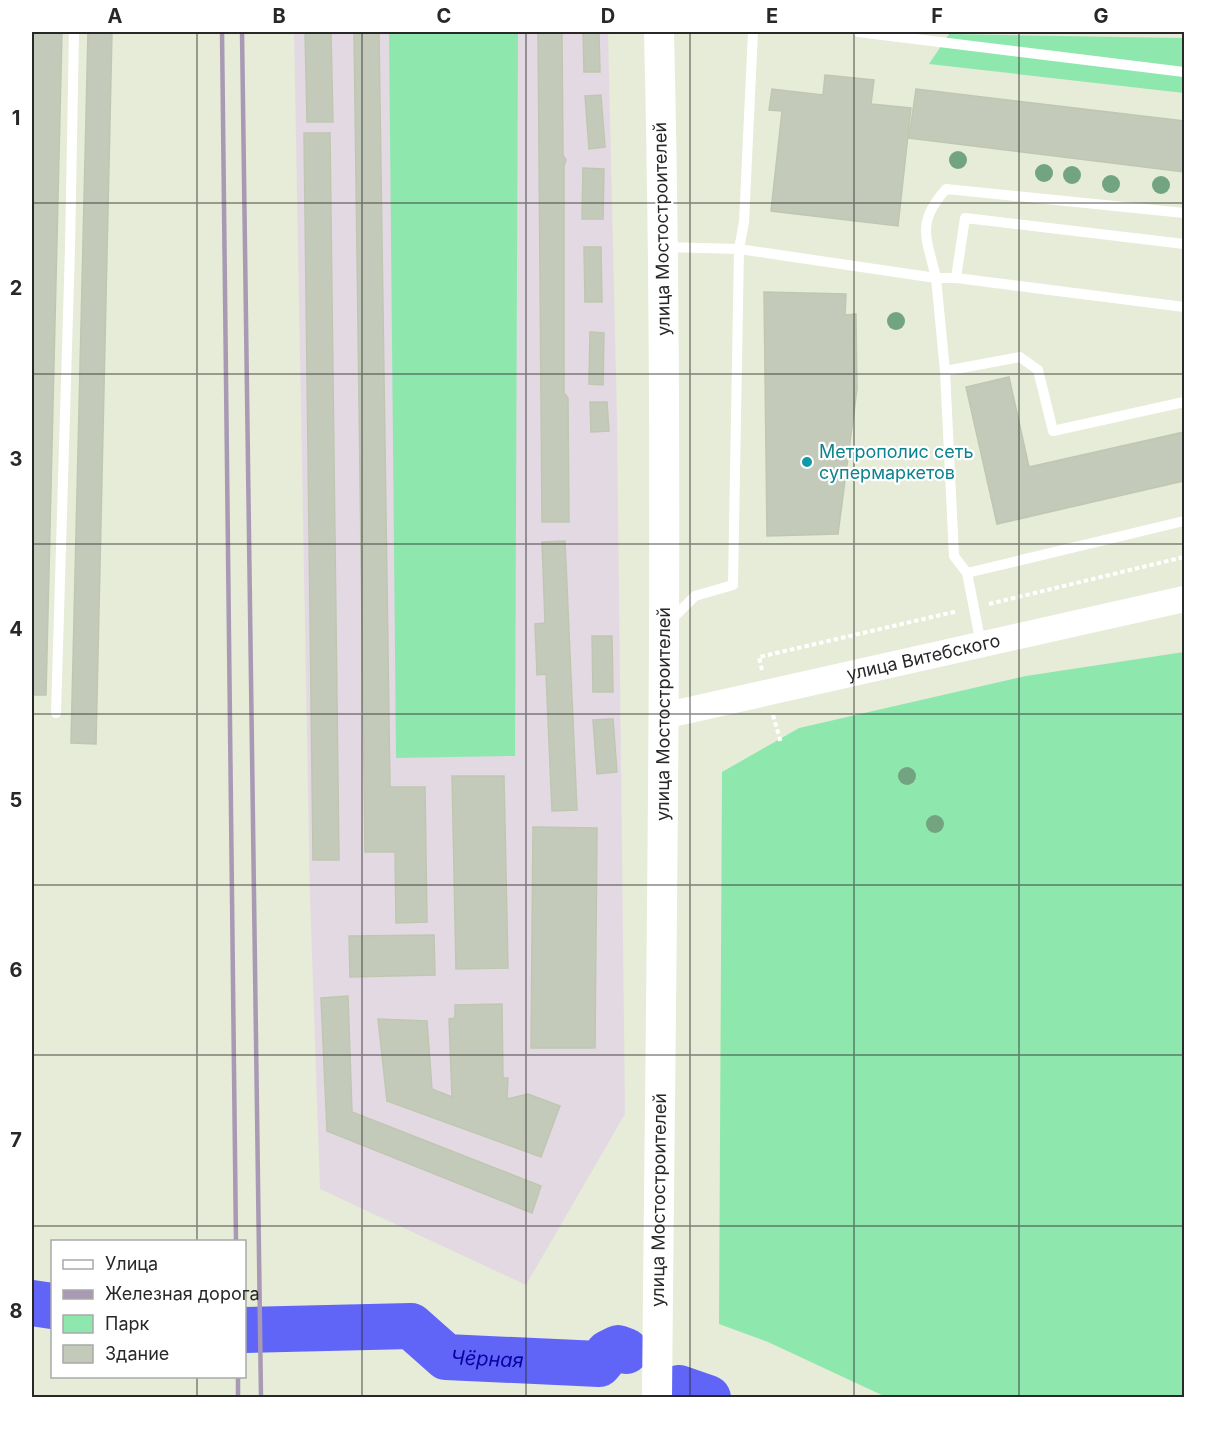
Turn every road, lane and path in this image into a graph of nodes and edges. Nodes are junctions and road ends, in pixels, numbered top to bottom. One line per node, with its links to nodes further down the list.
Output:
1 (74, 32): 21 (lane)
2 (658, 32): 9 (main road, улица Мостостроителей)
3 (753, 32): 10 (lane)
4 (858, 32): 5 (lane)
5 (918, 35): 6 (lane)
6 (1185, 72)
7 (1185, 213): 11 (lane)
8 (1185, 244): 12 (lane)
9 (664, 247): 10 (lane); 19 (main road, улица Мостостроителей)
10 (739, 249): 11 (lane); 19 (lane)
11 (936, 278): 12 (lane); 14 (lane)
12 (956, 278): 13 (lane)
13 (1185, 307)
14 (945, 371): 15 (lane); 17 (lane)
15 (1185, 402)
16 (1185, 520): 17 (lane)
17 (967, 573): 20 (lane)
18 (1185, 599): 20 (street, улица Витебского)
19 (665, 626): 22 (main road, улица Мостостроителей)
20 (981, 644): 22 (street, улица Витебского)
21 (56, 712)
22 (663, 716): 23 (main road, улица Мостостроителей)
23 (657, 1398)

